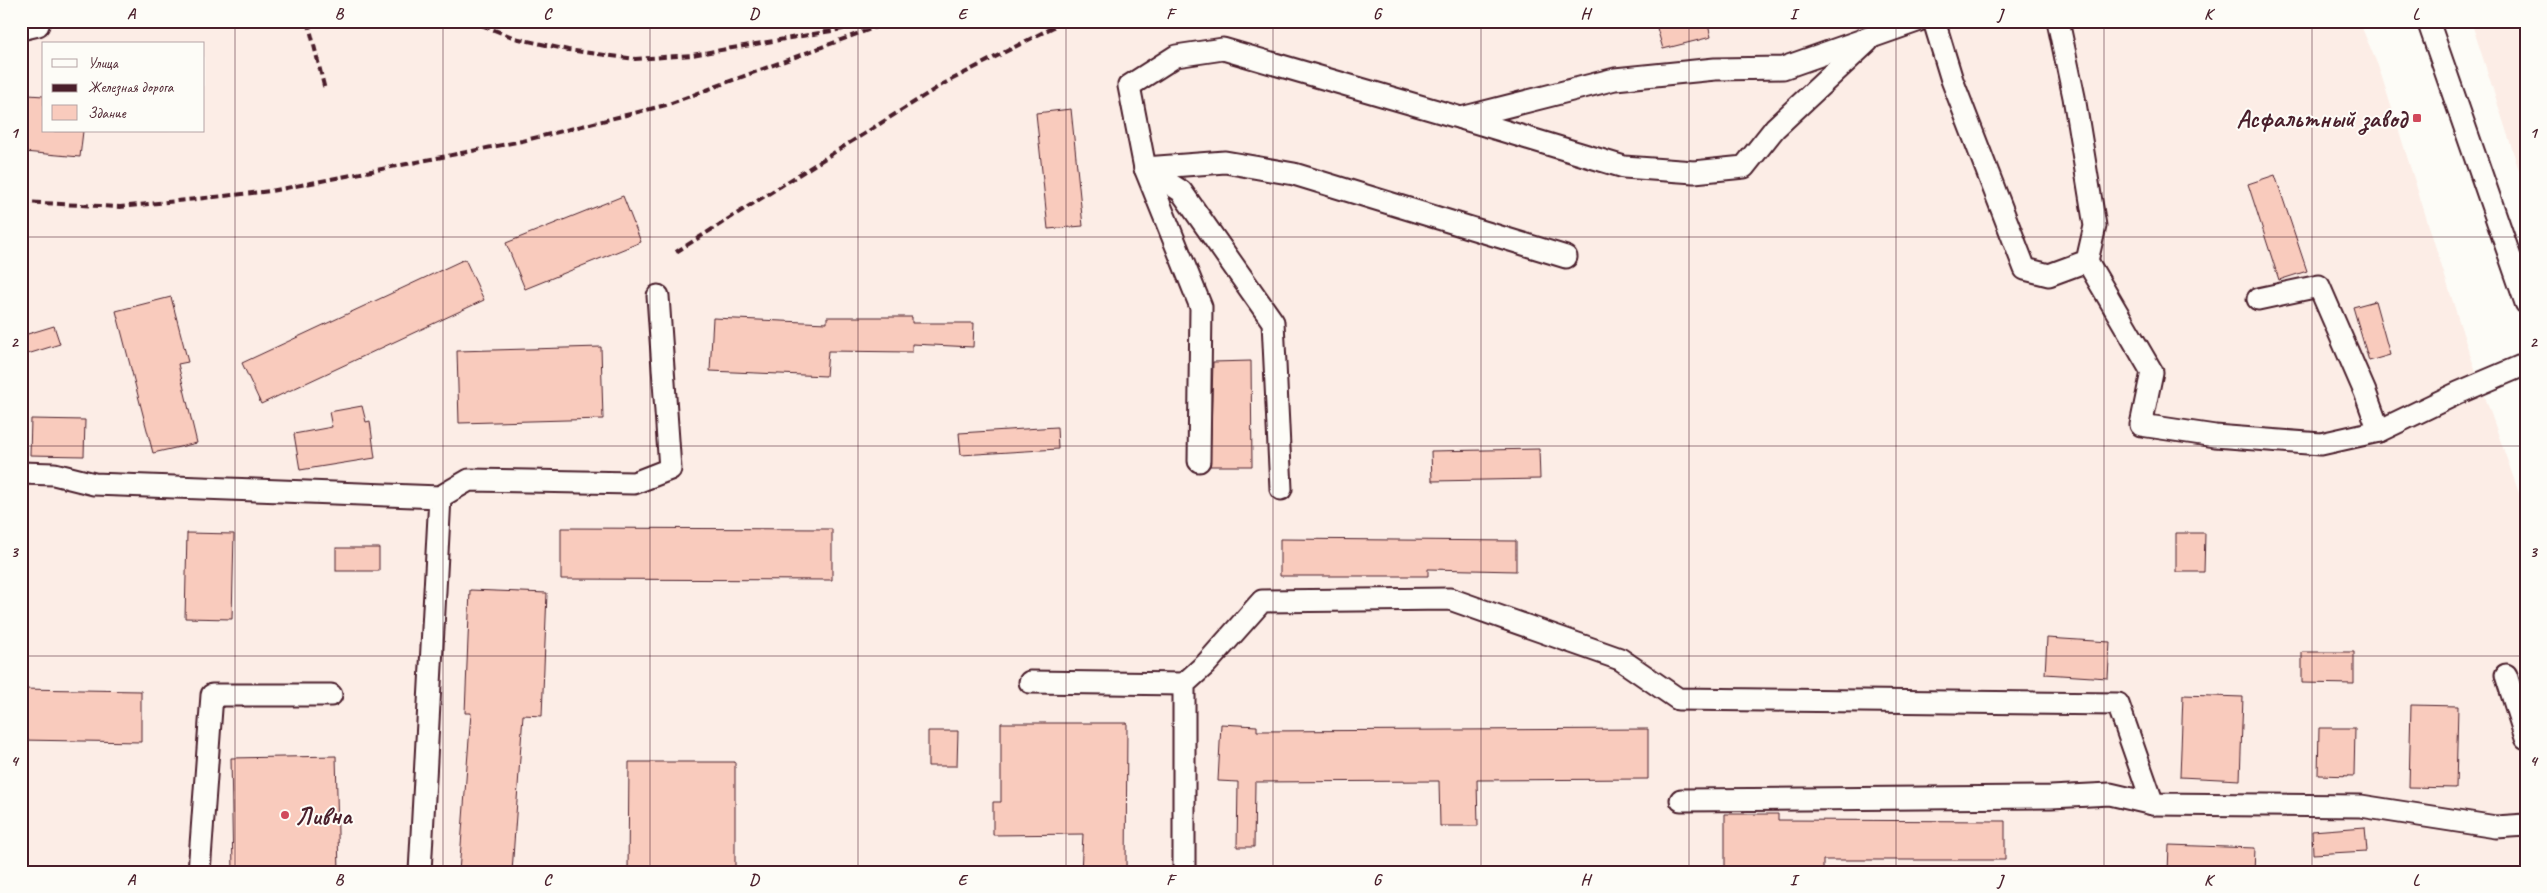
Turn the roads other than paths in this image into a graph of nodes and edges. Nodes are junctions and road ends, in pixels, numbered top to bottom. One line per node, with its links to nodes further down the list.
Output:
1 (1917, 21): 5 (street)
2 (1934, 21): 9 (street)
3 (2058, 21): 9 (street)
4 (2428, 21): 12 (street)
5 (1873, 37): 6 (street); 6 (street)
6 (1461, 118): 7 (street)
7 (1145, 168): 8 (street); 15 (street); 17 (street)
8 (1566, 257)
9 (2086, 261): 14 (street)
10 (658, 296): 18 (street)
11 (2258, 299): 14 (street)
12 (2526, 303)
13 (2526, 364): 14 (street)
14 (2379, 431)
15 (1199, 461)
16 (21, 473): 18 (street)
17 (1280, 489)
18 (440, 497): 28 (street)
19 (2506, 675): 23 (street)
20 (1030, 682): 21 (street)
21 (1184, 684): 25 (street); 29 (street)
22 (331, 695): 27 (street)
23 (2526, 738)
24 (1681, 800): 25 (street)
25 (2153, 804): 26 (street)
26 (2526, 825)
27 (199, 872)
28 (420, 872)
29 (1184, 872)

